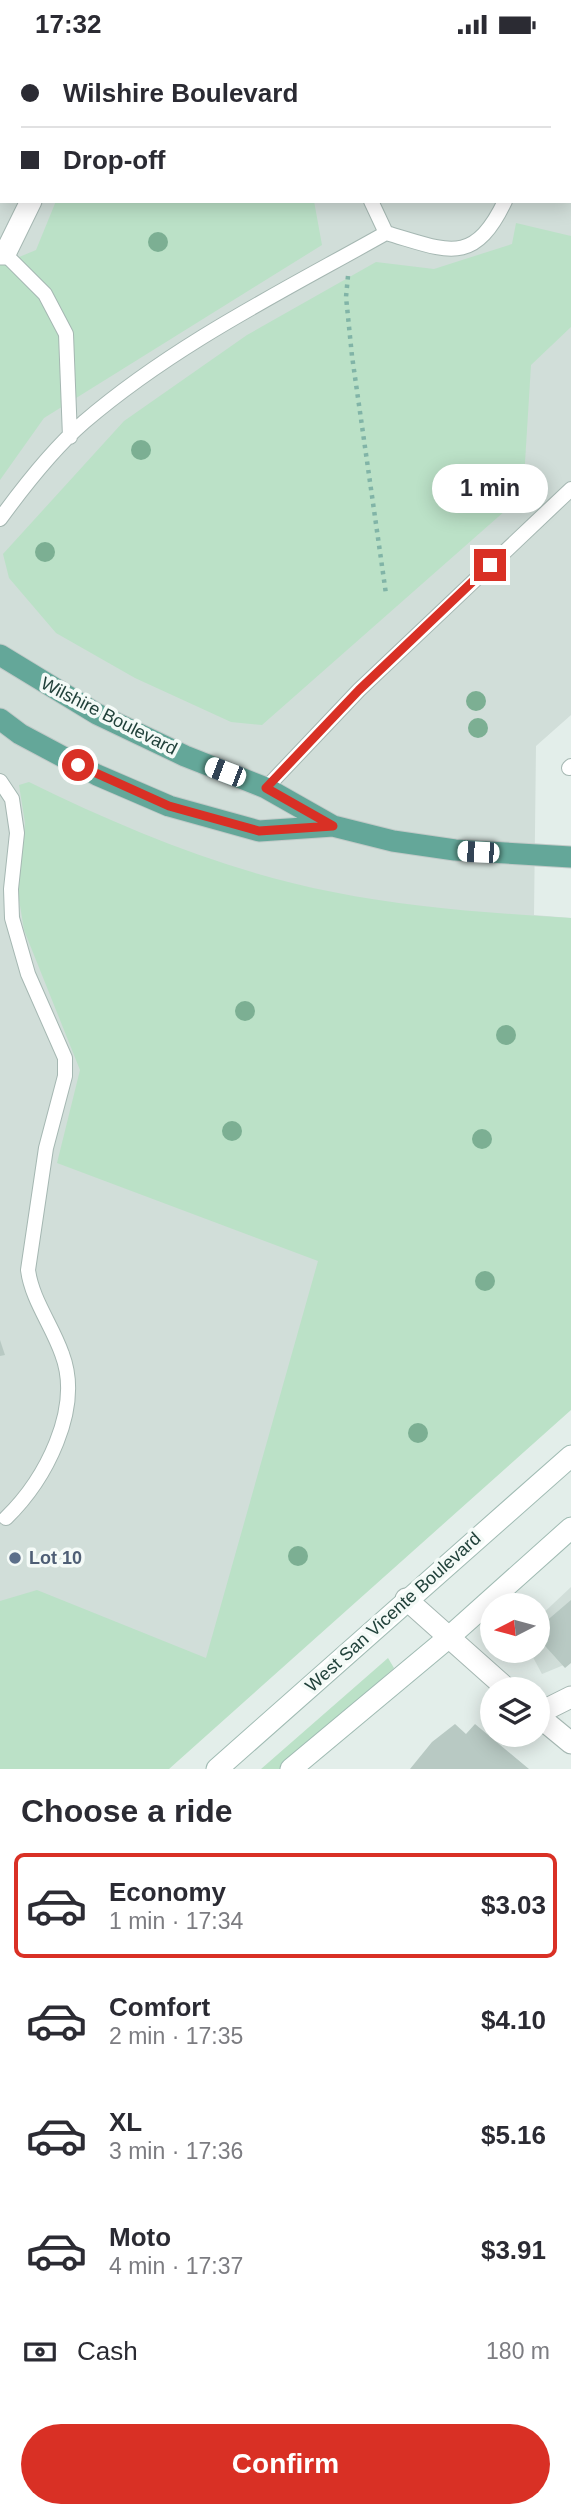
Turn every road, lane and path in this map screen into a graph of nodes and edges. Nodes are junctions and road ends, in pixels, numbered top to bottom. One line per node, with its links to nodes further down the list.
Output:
1 (30, 203): 6 (main road)
2 (372, 203): 4 (lane)
3 (504, 203): 4 (lane)
4 (386, 233): 5 (lane)
5 (350, 253): 7 (lane); 10 (path)
6 (3, 254): 7 (lane)
7 (70, 437): 9 (lane)
8 (571, 489): 14 (lane)
9 (0, 519)
10 (386, 594)
11 (0, 655): 14 (main road, Wilshire Boulevard)
12 (0, 721): 15 (main road, Wilshire Boulevard)
13 (0, 781): 18 (lane)
14 (266, 788): 15 (main road, Wilshire Boulevard)
15 (333, 826): 16 (main road, Wilshire Boulevard)
16 (571, 857)
17 (571, 1456): 20 (main road, West San Vicente Boulevard)
18 (6, 1518)
19 (571, 1528): 21 (main road)
20 (406, 1599): 21 (main road); 27 (main road, West San Vicente Boulevard)
21 (448, 1637): 22 (main road); 28 (main road)
22 (493, 1677)
23 (571, 1697): 24 (main road)
24 (550, 1708)
25 (550, 1726): 26 (main road)
26 (571, 1743)
27 (217, 1769)
28 (291, 1769)

